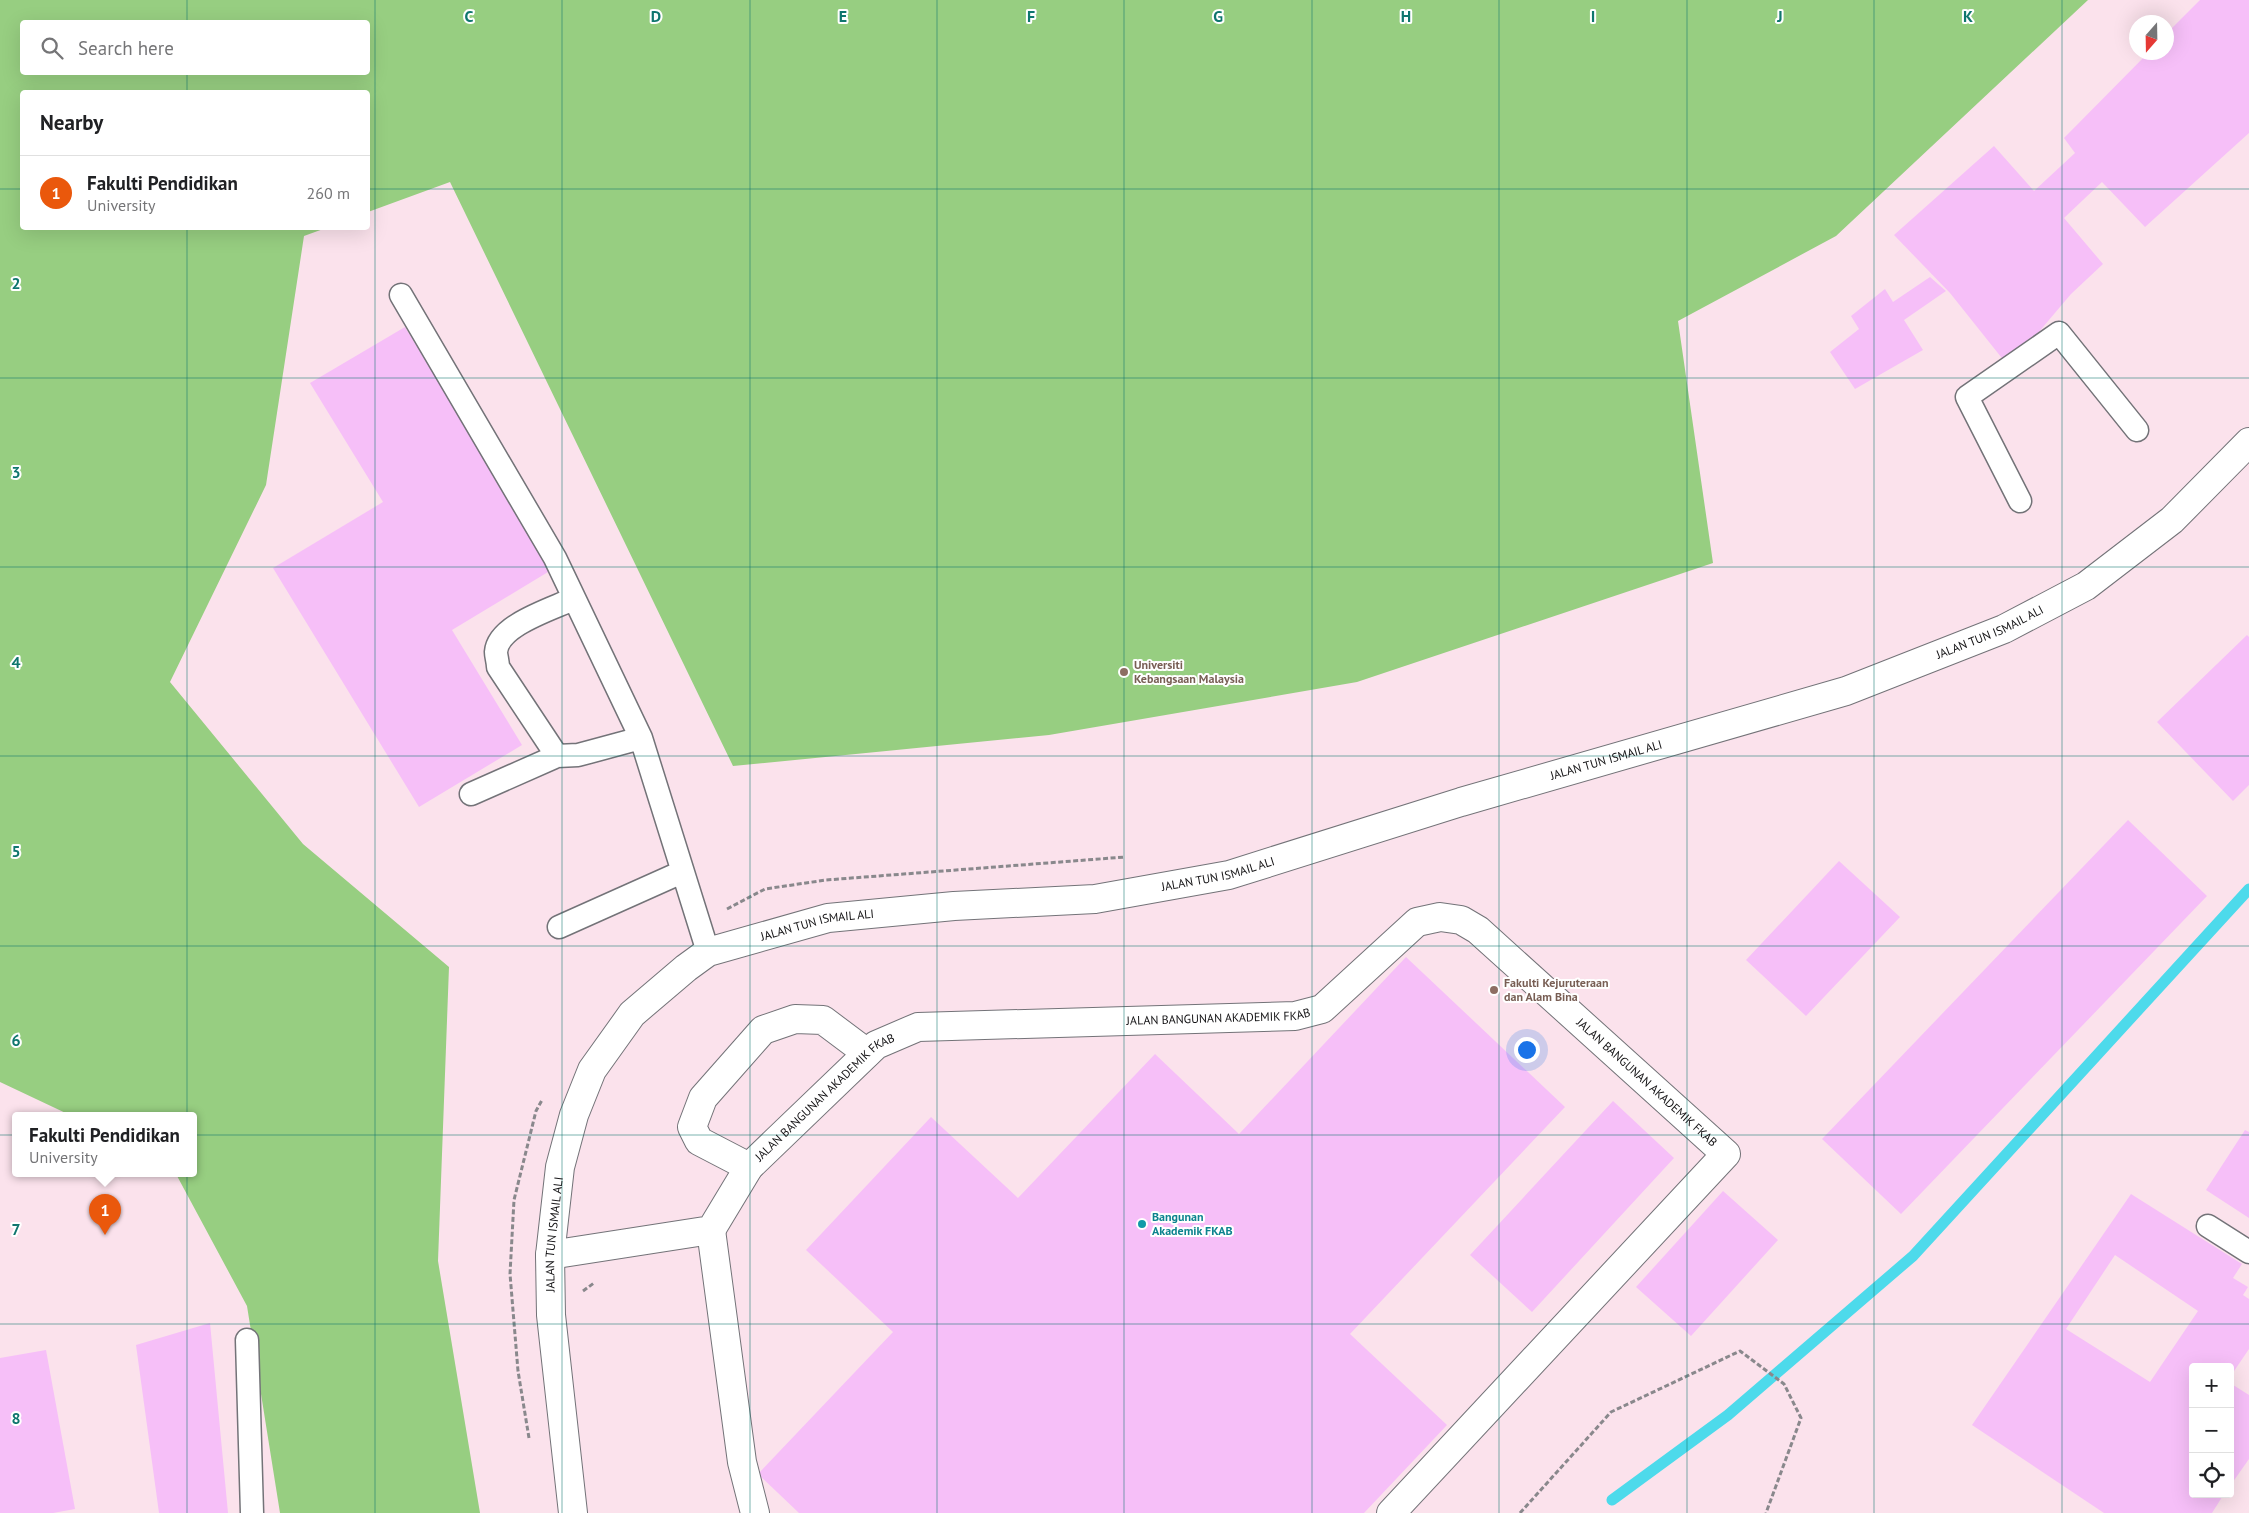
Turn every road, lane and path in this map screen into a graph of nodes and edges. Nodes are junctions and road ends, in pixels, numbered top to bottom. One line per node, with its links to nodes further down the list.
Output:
1 (401, 294): 5 (lane)
2 (2137, 430): 4 (lane)
3 (2249, 442): 11 (street, JALAN TUN ISMAIL ALI)
4 (2020, 501)
5 (574, 599): 6 (lane); 7 (lane)
6 (641, 738): 7 (lane); 9 (lane)
7 (557, 756): 8 (lane)
8 (471, 794)
9 (682, 872): 10 (lane); 11 (lane)
10 (559, 927)
11 (708, 952): 18 (street, JALAN TUN ISMAIL ALI)
12 (867, 1053): 13 (street, JALAN BANGUNAN AKADEMIK FKAB); 13 (street, JALAN BANGUNAN AKADEMIK FKAB); 24 (street, JALAN BANGUNAN AKADEMIK FKAB)
13 (749, 1167): 15 (street, JALAN BANGUNAN AKADEMIK FKAB)
14 (2208, 1226): 17 (lane)
15 (711, 1230): 16 (street); 23 (street)
16 (598, 1247): 18 (street); 19 (path)
17 (2249, 1252)
18 (550, 1255): 22 (street, JALAN TUN ISMAIL ALI)
19 (581, 1298)
20 (247, 1340): 21 (lane)
21 (252, 1513)
22 (573, 1513)
23 (755, 1513)
24 (1391, 1513)
25 (1520, 1513): 26 (path)
26 (1766, 1513)

